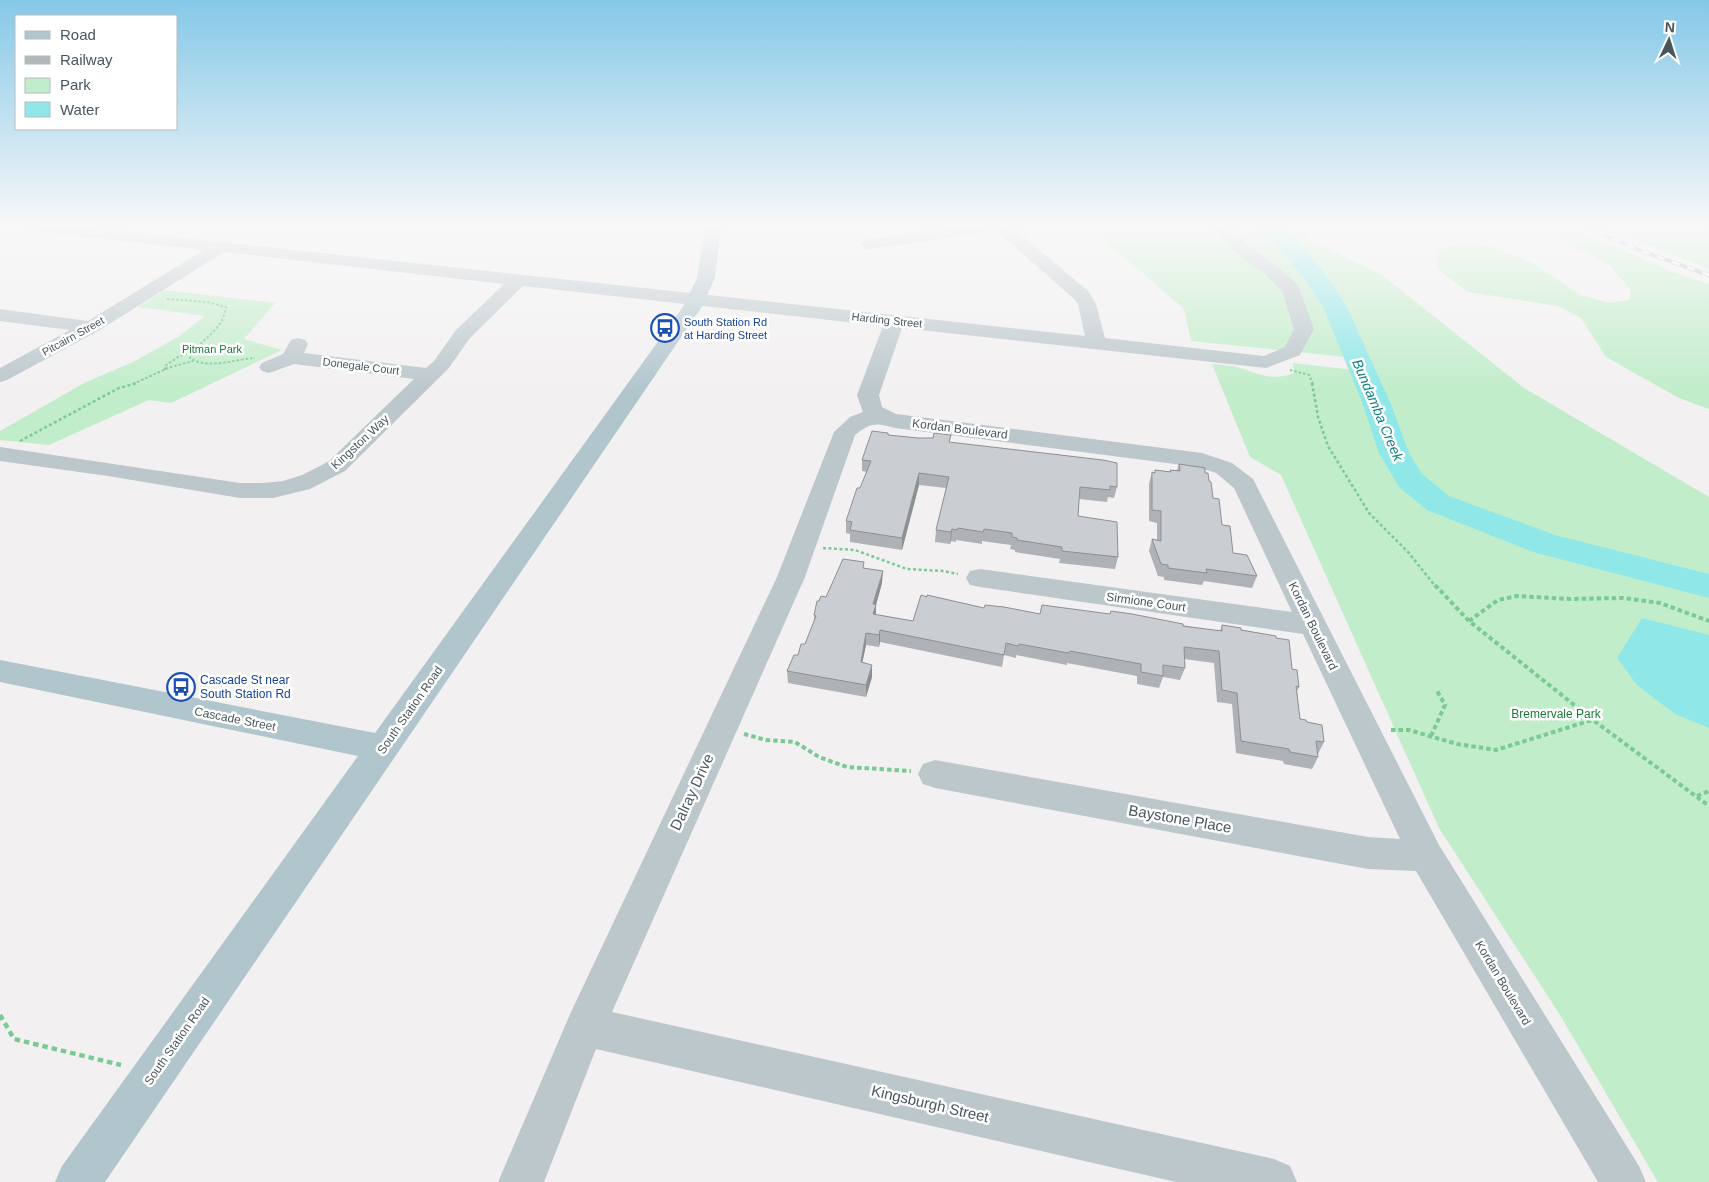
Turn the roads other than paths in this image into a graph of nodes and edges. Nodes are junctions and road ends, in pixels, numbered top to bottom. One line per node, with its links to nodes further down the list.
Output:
1 (166, 281): 10 (street, Pitcairn Street)
2 (517, 281): 13 (street, Kingston Way)
3 (538, 281): 7 (street, Harding Street)
4 (706, 281): 7 (main road, South Station Road)
5 (1065, 281): 11 (street)
6 (1283, 281): 11 (street, Harding Street)
7 (698, 299): 9 (street, Harding Street); 20 (main road, South Station Road)
8 (0, 315): 10 (street)
9 (895, 320): 11 (street, Harding Street); 15 (street)
10 (91, 327): 14 (street, Pitcairn Street)
11 (1096, 342)
12 (269, 367): 13 (street, Donegale Court)
13 (431, 374): 16 (street, Kingston Way)
14 (0, 376)
15 (876, 415): 18 (street, Kordan Boulevard); 23 (street, Dalray Drive)
16 (9, 448)
17 (980, 578): 18 (street, Sirmione Court)
18 (1313, 625): 22 (street, Kordan Boulevard)
19 (0, 671): 20 (main road, Cascade Street)
20 (383, 748): 24 (main road, South Station Road)
21 (935, 774): 22 (street, Baystone Place)
22 (1426, 856): 27 (street, Kordan Boulevard)
23 (585, 1026): 25 (street, Dalray Drive); 26 (street, Kingsburgh Street)
24 (78, 1182)
25 (521, 1182)
26 (1274, 1182)
27 (1623, 1182)

